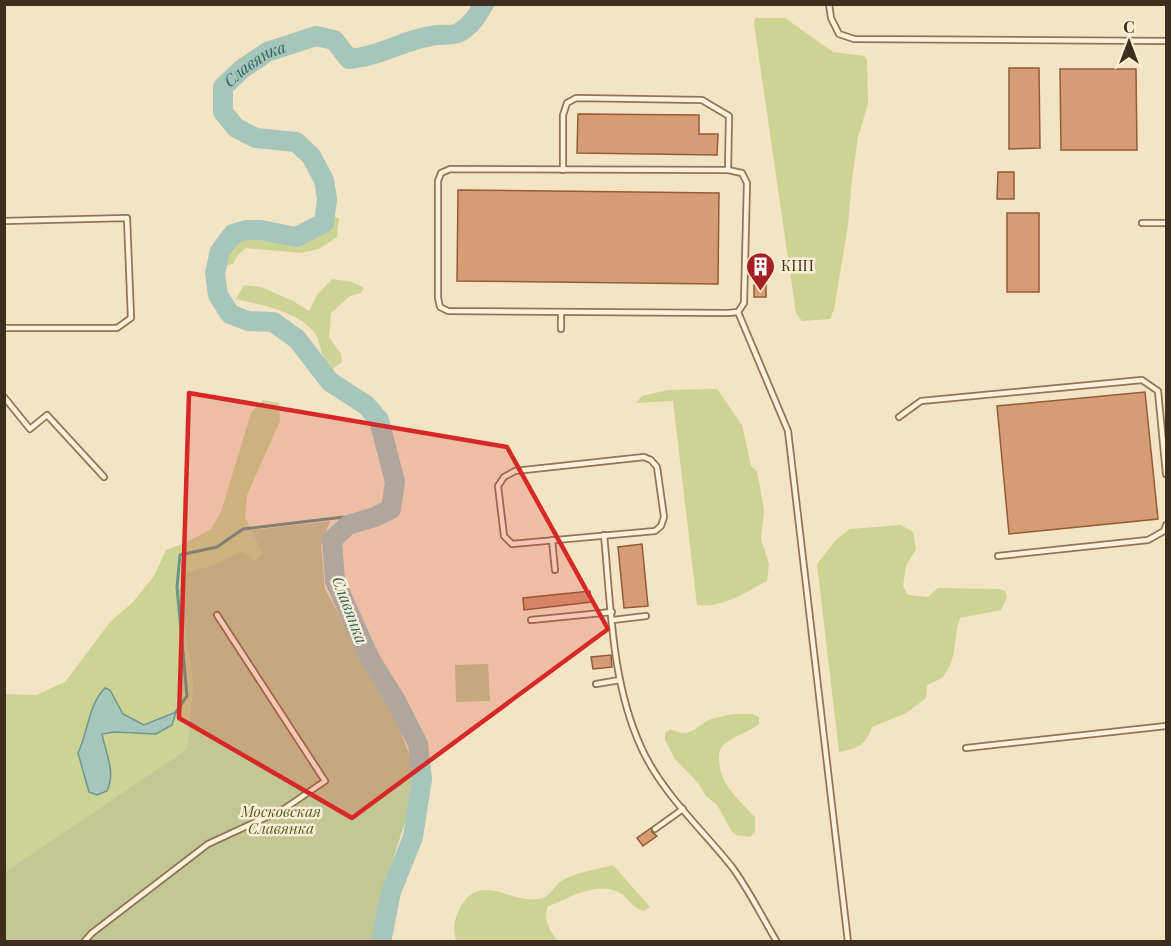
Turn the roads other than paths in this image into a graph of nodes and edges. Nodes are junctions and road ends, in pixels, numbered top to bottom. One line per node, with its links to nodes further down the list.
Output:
1 (829, 4): 2 (lane)
2 (1167, 41)
3 (563, 170): 4 (lane); 4 (lane); 8 (lane)
4 (728, 170): 9 (lane)
5 (4, 221): 10 (lane)
6 (1142, 223): 7 (lane)
7 (1167, 223)
8 (561, 312): 9 (lane); 11 (lane)
9 (738, 312): 34 (lane)
10 (4, 328)
11 (561, 330)
12 (4, 397): 15 (lane)
13 (899, 417): 14 (lane)
14 (1167, 474)
15 (104, 477)
16 (1167, 525): 19 (lane)
17 (604, 535): 18 (lane); 18 (lane); 21 (lane)
18 (552, 540): 20 (lane)
19 (998, 556)
20 (555, 570)
21 (612, 612): 24 (lane); 25 (lane)
22 (217, 615): 32 (lane)
23 (646, 616): 25 (lane)
24 (531, 620)
25 (613, 620): 26 (lane)
26 (620, 680): 27 (lane); 30 (lane)
27 (596, 684)
28 (1167, 726): 29 (lane)
29 (966, 748)
30 (683, 809): 31 (lane); 33 (lane)
31 (655, 830)
32 (84, 942)
33 (777, 942)
34 (848, 942)

